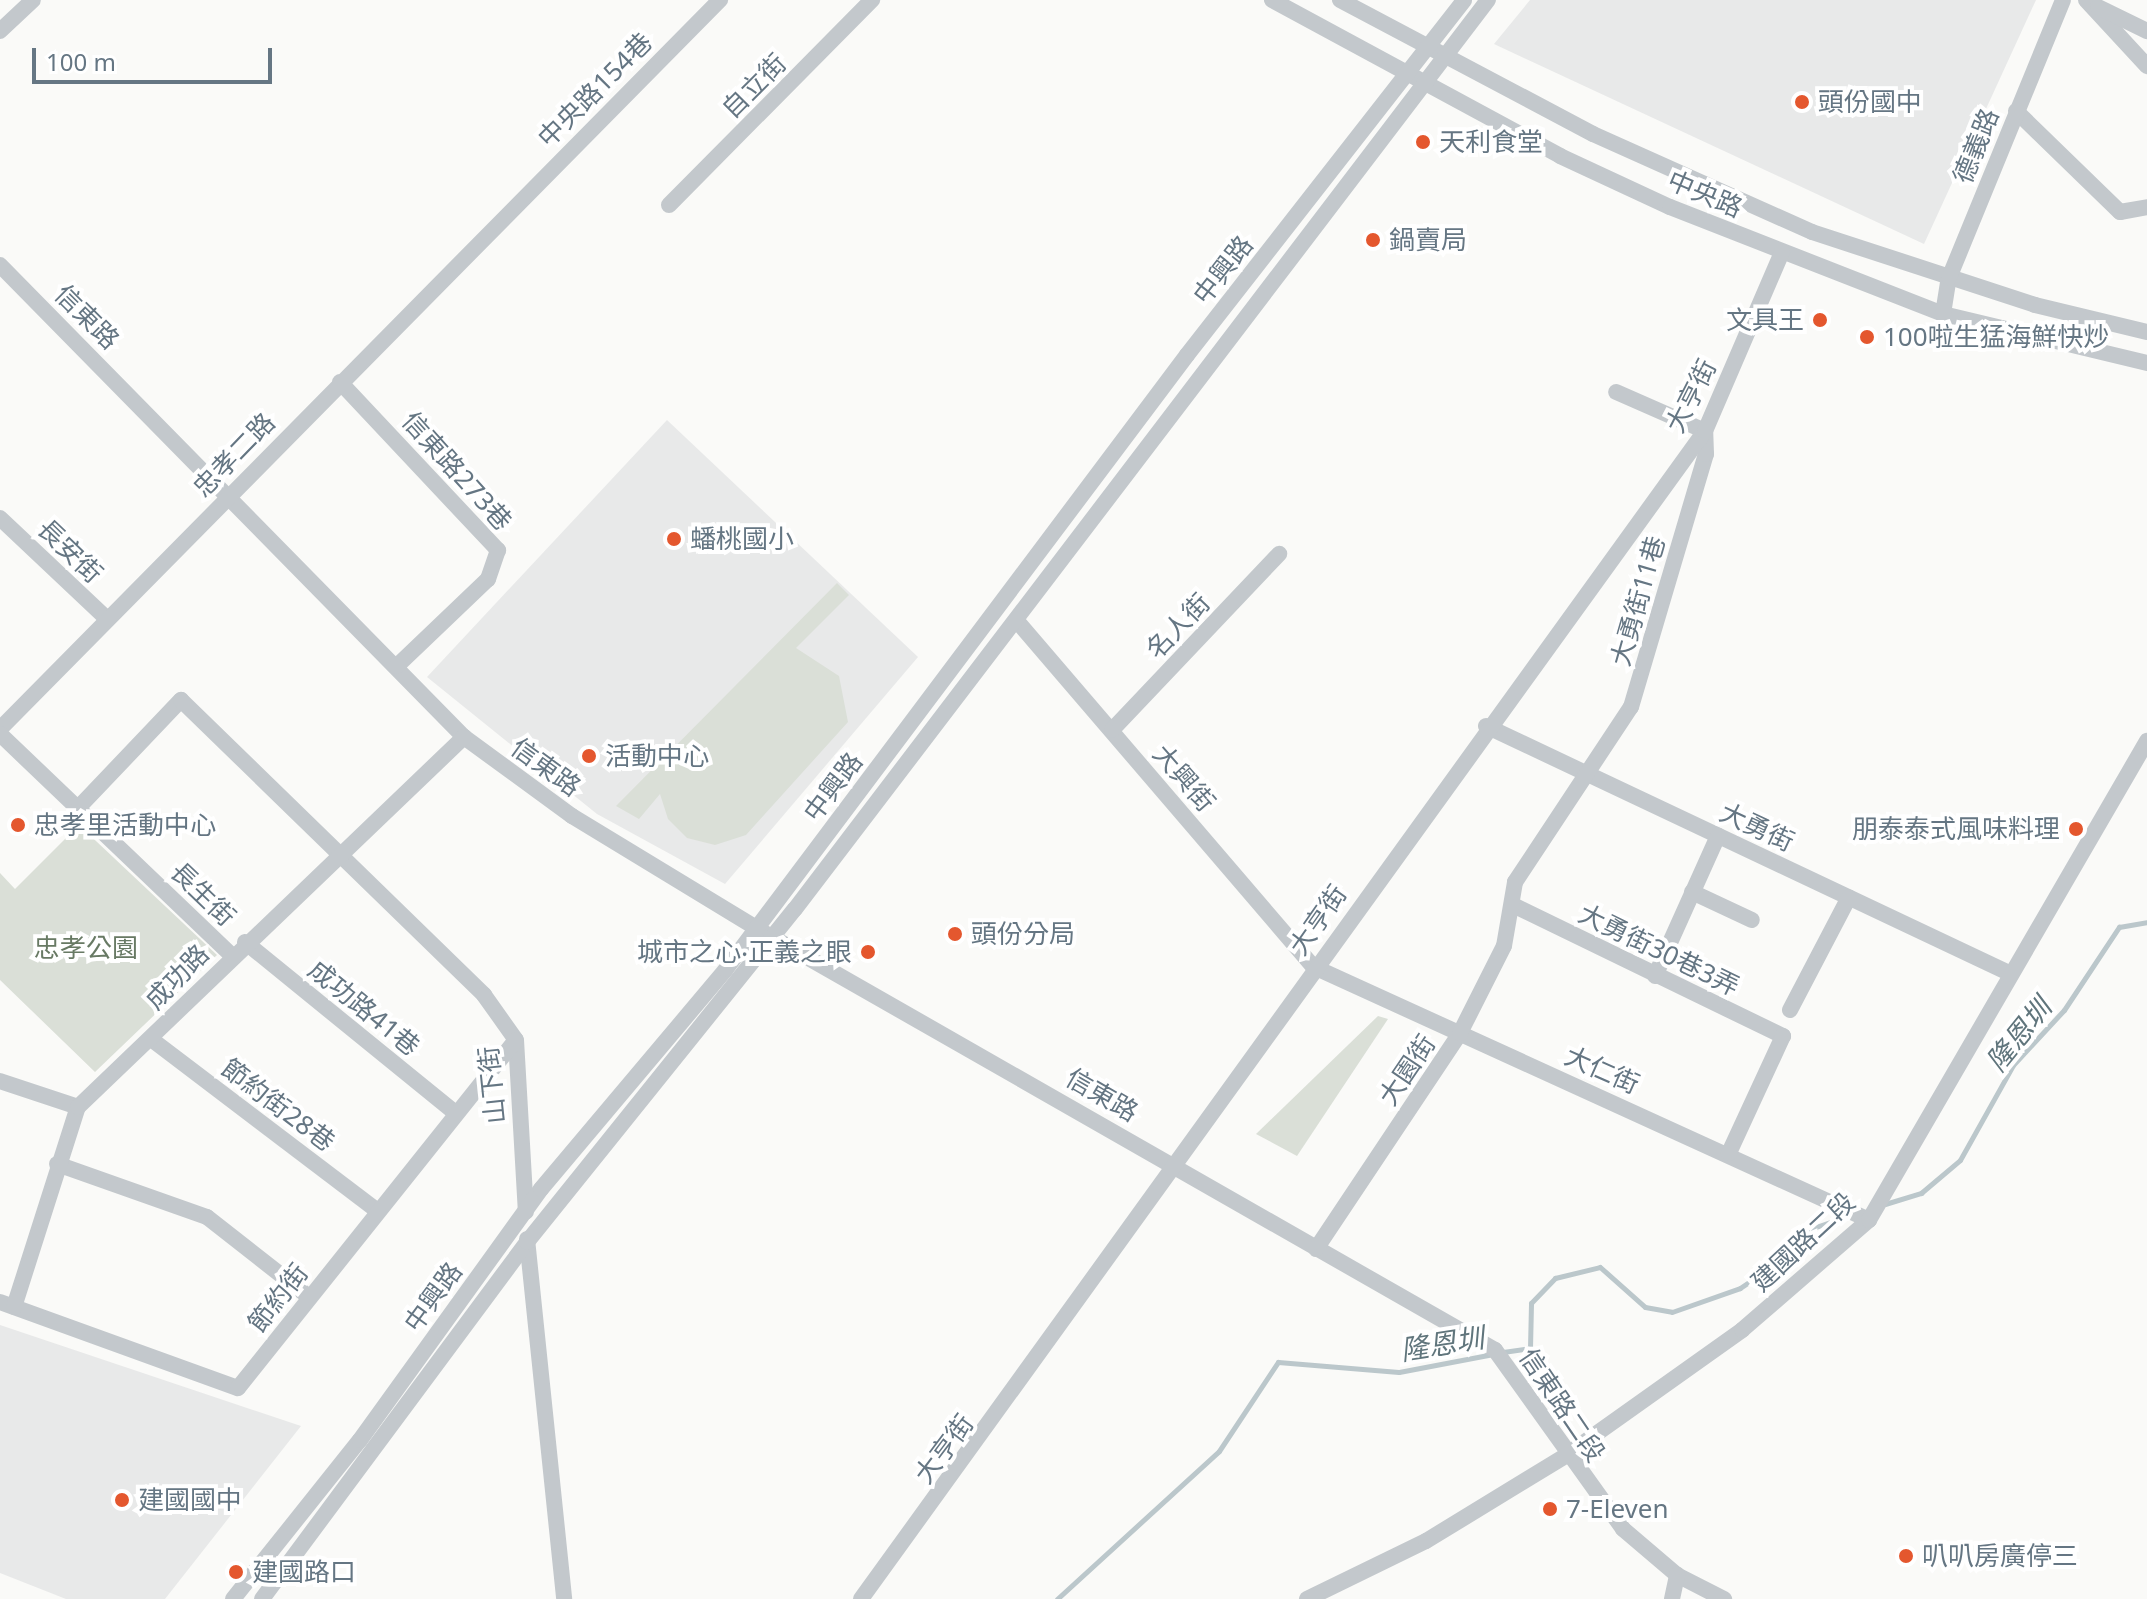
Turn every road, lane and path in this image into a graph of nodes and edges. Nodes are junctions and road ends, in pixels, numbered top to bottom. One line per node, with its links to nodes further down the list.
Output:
1 (33, 0): 10 (street)
2 (720, 0): 20 (street, 中央路154巷)
3 (872, 0): 18 (street, 自立街)
4 (1272, 0): 15 (street, 中央路)
5 (1340, 0): 12 (street, 中央路)
6 (1464, 0): 12 (street, 中興路)
7 (1488, 0): 13 (street, 中興路)
8 (2063, 0): 17 (street, 德義路)
9 (2087, 1): 11 (street); 14 (street)
10 (0, 31)
11 (2147, 31)
12 (1431, 46): 13 (street, 中央路); 15 (street, 中興路)
13 (1448, 52): 16 (street, 中興路); 25 (street, 中央路)
14 (2147, 66)
15 (1404, 72): 16 (street, 中央路); 21 (street, 中興路)
16 (1428, 86): 22 (street, 中興路); 23 (street, 中央路)
17 (2016, 111): 19 (street); 25 (street, 德義路)
18 (669, 205)
19 (2147, 207)
20 (503, 215): 29 (street, 忠孝二路)
21 (1279, 236): 22 (street); 51 (street, 中興路)
22 (1296, 251): 36 (street, 中興路)
23 (1782, 252): 26 (street, 中央路); 31 (street, 大亨街)
24 (0, 265): 32 (street, 信東路)
25 (1949, 278): 26 (street, 德義路); 27 (street, 中央路)
26 (1943, 314): 28 (street, 中央路)
27 (2147, 332)
28 (2147, 363)
29 (340, 382): 32 (street, 忠孝二路); 37 (street, 信東路273巷)
30 (1616, 392): 31 (street)
31 (1705, 431): 38 (street, 大亨街); 43 (street, 大勇街11巷)
32 (231, 493): 35 (street, 忠孝二路); 37 (street, 信東路)
33 (0, 518): 35 (street, 長安街)
34 (1279, 554): 39 (street, 名人街)
35 (107, 619): 40 (street, 忠孝二路)
36 (1017, 621): 39 (street, 大興街); 52 (street, 中興路)
37 (397, 666): 41 (street, 信東路)
38 (1486, 726): 43 (street, 大勇街); 55 (street, 大亨街)
39 (1112, 730): 55 (street, 大興街)
40 (0, 732): 44 (street, 長生街)
41 (464, 737): 46 (street, 成功路); 51 (street, 信東路)
42 (2147, 741): 56 (street, 建國路二段)
43 (1591, 776): 45 (street, 大勇街); 49 (street, 大勇街11巷)
44 (79, 807): 46 (street, 山下街); 54 (street, 長生街)
45 (1718, 836): 47 (street); 48 (street, 大勇街)
46 (338, 856): 53 (street, 成功路); 61 (street, 山下街)
47 (1692, 892): 50 (street); 57 (street)
48 (1849, 897): 56 (street, 大勇街); 58 (street)
49 (1515, 906): 57 (street, 大勇街30巷3弄); 59 (street, 大園街)
50 (1752, 920)
51 (756, 928): 52 (street, 信東路); 69 (street, 中興路)
52 (772, 936): 67 (street, 信東路); 71 (street, 中興路)
53 (245, 942): 54 (street, 成功路); 64 (street, 成功路41巷)
54 (232, 956): 60 (street, 成功路)
55 (1314, 967): 59 (street, 大仁街); 67 (street, 大亨街)
56 (2007, 972): 70 (street, 建國路二段)
57 (1655, 976): 65 (street, 大勇街30巷3弄)
58 (1790, 1010)
59 (1460, 1033): 65 (street, 大仁街); 72 (street, 大園街)
60 (151, 1039): 63 (street, 成功路); 68 (street, 節約街28巷)
61 (516, 1040): 64 (street, 節約街); 69 (street, 山下街)
62 (0, 1081): 63 (street)
63 (78, 1107): 66 (street, 成功路)
64 (453, 1111): 68 (street, 節約街)
65 (1729, 1153): 70 (street, 大仁街)
66 (57, 1164): 73 (street); 74 (street, 成功路)
67 (1175, 1165): 72 (street, 信東路二段); 80 (street, 大亨街)
68 (375, 1209): 73 (street, 節約街)
69 (526, 1209): 71 (street, 山下街); 77 (street, 中興路)
70 (1869, 1220): 75 (street, 建國路二段)
71 (527, 1242): 78 (street, 中興路); 79 (street, 山下街)
72 (1316, 1249): 75 (street, 信東路二段)
73 (309, 1297): 74 (street, 節約街)
74 (7, 1305)
75 (1565, 1456): 76 (street, 信東路二段); 81 (street, 建國路二段)
76 (1677, 1575): 82 (street); 83 (street, 信東路二段)
77 (233, 1599)
78 (262, 1599)
79 (564, 1599)
80 (861, 1599)
81 (1307, 1599)
82 (1672, 1599)
83 (1724, 1599)

